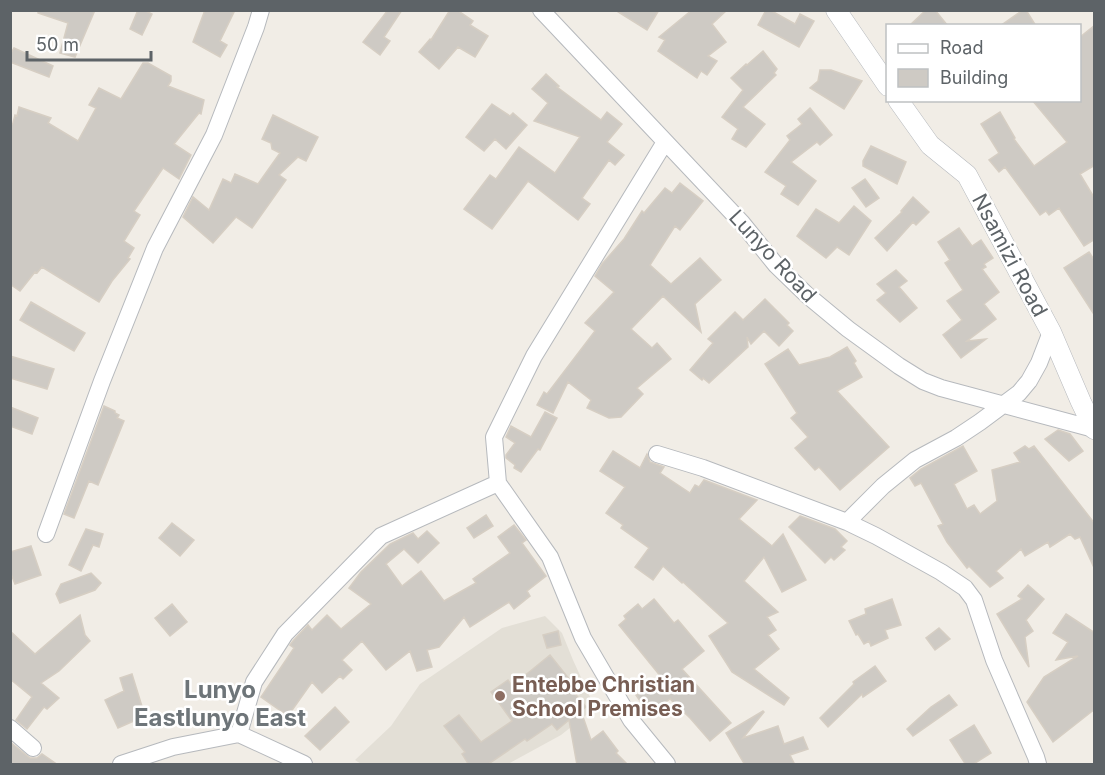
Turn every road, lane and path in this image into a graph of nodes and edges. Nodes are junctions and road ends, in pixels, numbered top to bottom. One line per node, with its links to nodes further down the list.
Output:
1 (261, 10): 13 (street)
2 (541, 10): 6 (street, Lunyo Road)
3 (836, 10): 4 (street)
4 (886, 83)
5 (899, 102): 7 (street, Nsamizi Road)
6 (665, 142): 8 (street, Lunyo Road); 11 (street)
7 (1051, 333): 8 (street); 9 (street, Nsamizi Road)
8 (1004, 404): 9 (street, Lunyo Road); 12 (street)
9 (1095, 429)
10 (657, 454): 12 (street)
11 (498, 483): 15 (street); 19 (street)
12 (847, 522): 20 (street)
13 (46, 534)
14 (10, 728): 16 (street)
15 (239, 734): 17 (street); 18 (street)
16 (33, 748)
17 (121, 765)
18 (304, 765)
19 (667, 765)
20 (1038, 765)

